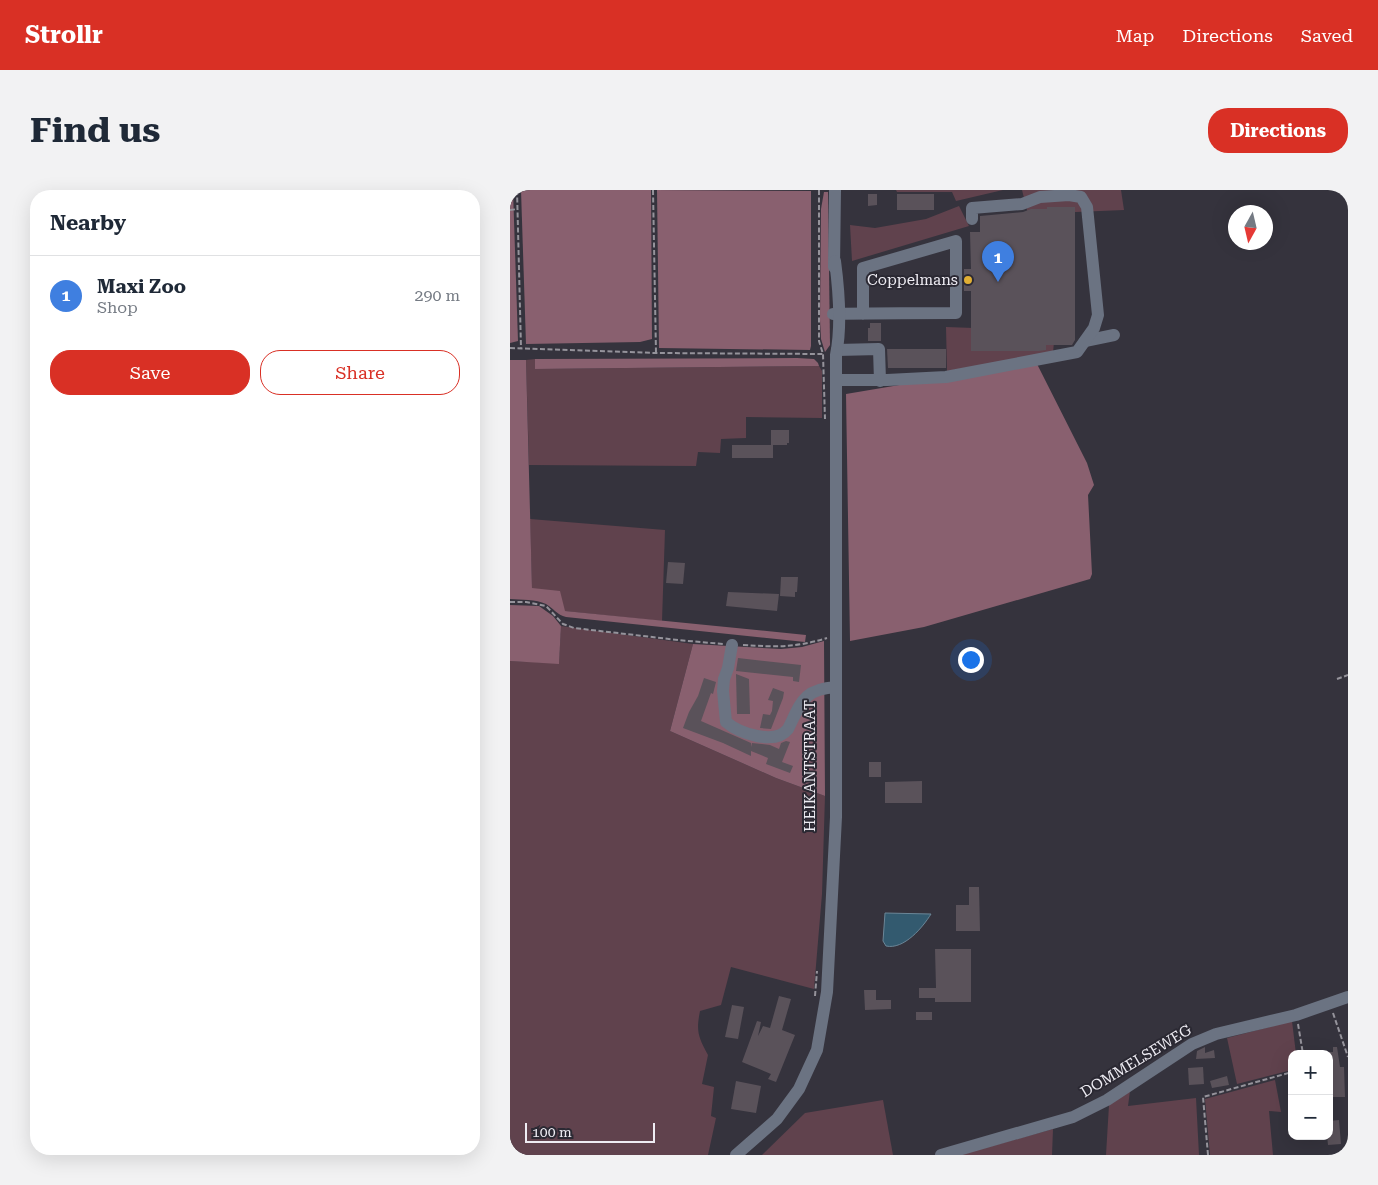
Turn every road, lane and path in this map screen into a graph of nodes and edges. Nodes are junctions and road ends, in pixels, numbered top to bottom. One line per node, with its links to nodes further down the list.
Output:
1 (517, 190): 6 (path)
2 (653, 190): 16 (path)
3 (819, 190): 17 (path)
4 (835, 190): 10 (street, HEIKANTSTRAAT)
5 (510, 210): 6 (path)
6 (518, 210): 15 (path)
7 (972, 218): 13 (street)
8 (863, 281): 9 (path); 9 (street); 11 (street)
9 (956, 281): 11 (street)
10 (835, 314): 11 (street); 17 (street, HEIKANTSTRAAT)
11 (863, 314)
12 (1114, 335): 13 (street)
13 (1085, 341): 19 (street)
14 (510, 348): 15 (path)
15 (521, 348): 16 (path)
16 (656, 353): 17 (path)
17 (832, 353): 18 (street, HEIKANTSTRAAT); 19 (street); 20 (path)
18 (836, 380): 19 (street); 26 (street, HEIKANTSTRAAT)
19 (880, 380)
20 (825, 421)
21 (510, 602): 23 (path)
22 (826, 638): 23 (path)
23 (732, 645): 26 (street)
24 (1348, 675): 25 (path)
25 (1337, 679)
26 (836, 688): 35 (street, HEIKANTSTRAAT)
27 (817, 967): 29 (path)
28 (1348, 997): 30 (street, DOMMELSEWEG)
29 (814, 1002)
30 (1330, 1004): 31 (street, DOMMELSEWEG); 33 (path)
31 (1296, 1015): 32 (path); 36 (street, DOMMELSEWEG)
32 (1302, 1050)
33 (1348, 1058)
34 (1288, 1073): 37 (path)
35 (737, 1155)
36 (941, 1155)
37 (1208, 1155)

